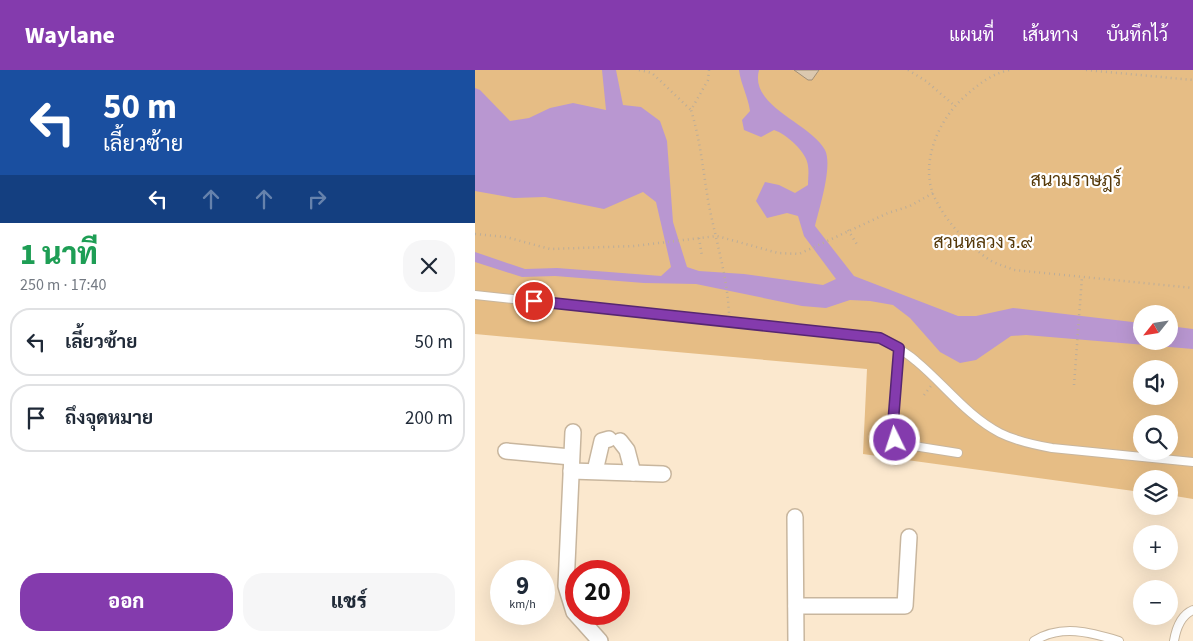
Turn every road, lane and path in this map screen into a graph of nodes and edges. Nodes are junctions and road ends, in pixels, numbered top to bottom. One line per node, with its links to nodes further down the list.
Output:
1 (639, 70): 10 (path)
2 (709, 70): 10 (path)
3 (822, 70): 7 (path)
4 (908, 70): 9 (path)
5 (1009, 70): 9 (path)
6 (1085, 70): 8 (path)
7 (817, 72)
8 (1193, 80)
9 (955, 106): 11 (path)
10 (691, 110): 14 (path)
11 (933, 193): 12 (path); 18 (path)
12 (849, 230): 14 (path); 16 (path)
13 (475, 234): 15 (path)
14 (717, 236): 15 (path); 21 (path)
15 (699, 238): 17 (path)
16 (858, 246)
17 (702, 256)
18 (1082, 277): 19 (path); 23 (path)
19 (1193, 288)
20 (475, 295): 21 (lane)
21 (729, 322): 22 (lane)
22 (899, 348): 26 (lane); 27 (lane)
23 (1074, 385)
24 (573, 432): 28 (street)
25 (506, 451): 28 (street)
26 (957, 454)
27 (1193, 462)
28 (571, 464): 29 (street); 36 (street)
29 (595, 472): 30 (street); 30 (street)
30 (633, 473): 31 (street)
31 (663, 474)
32 (795, 517): 34 (street)
33 (909, 537): 34 (street)
34 (796, 606): 37 (street)
35 (1193, 610): 40 (lane)
36 (600, 641)
37 (796, 641)
38 (1034, 641): 39 (lane)
39 (1119, 641)
40 (1174, 641)

